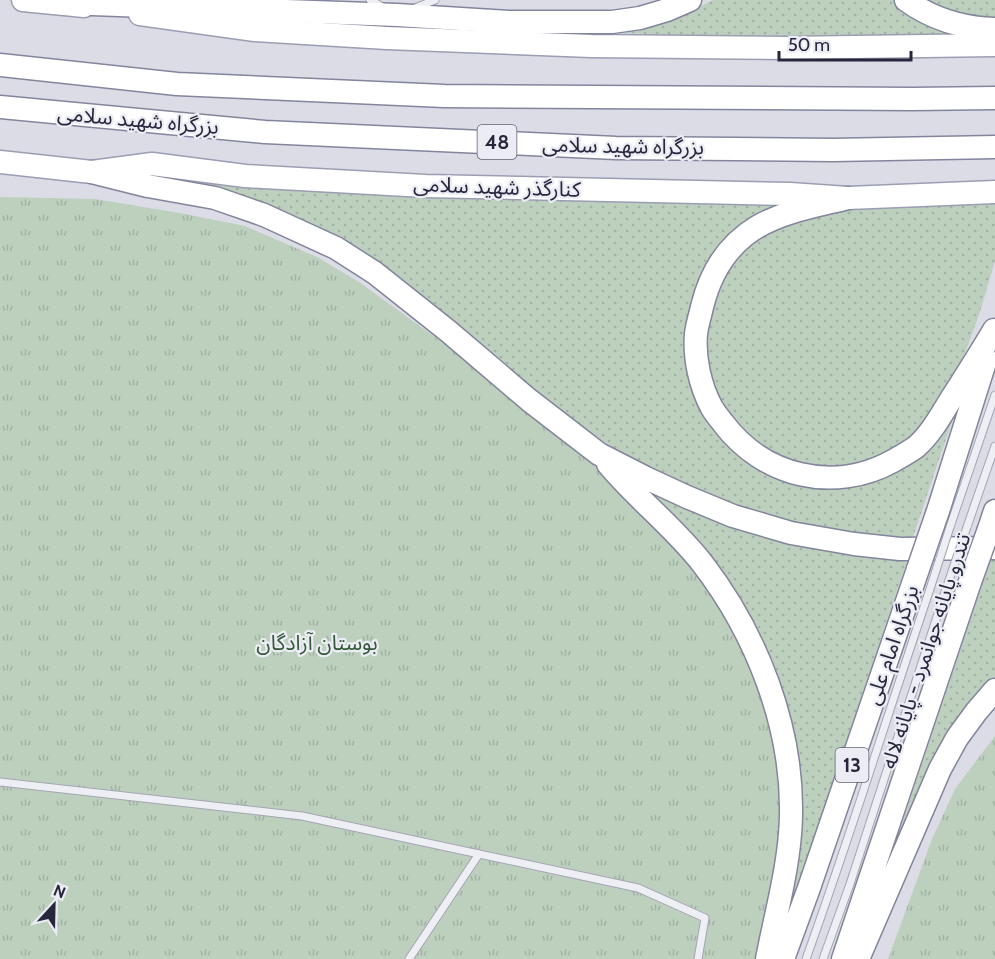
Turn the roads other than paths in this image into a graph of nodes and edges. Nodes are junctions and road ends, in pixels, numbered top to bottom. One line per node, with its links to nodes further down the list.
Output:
1 (23, 0): 6 (main road)
2 (370, 0): 7 (lane)
3 (435, 0): 7 (lane)
4 (690, 0): 7 (main road)
5 (906, 0): 8 (main road)
6 (64, 3): 7 (main road); 9 (main road)
7 (397, 15)
8 (995, 29)
9 (995, 45)
10 (0, 65): 11 (main road, بزرگراه شهید سلامی / 48)
11 (995, 98)
12 (0, 107): 13 (main road, بزرگراه شهید سلامی / 48)
13 (995, 147)
14 (0, 162): 15 (main road, کنارگذر شهید سلامی)
15 (92, 172): 17 (main road, کنارگذر شهید سلامی); 21 (main road)
16 (995, 192): 17 (main road, کنارگذر شهید سلامی)
17 (848, 198): 18 (main road)
18 (995, 329): 22 (main road, بزرگراه امام علی / 13)
19 (995, 395): 22 (lane)
20 (995, 446): 23 (lane, تندرو پایانه جوانمرد - پایانه لاله)
21 (599, 454): 23 (main road); 29 (main road)
22 (944, 519): 30 (main road, بزرگراه امام علی / 13, bridge); 31 (lane, bridge)
23 (986, 529): 32 (lane, تندرو پایانه جوانمرد - پایانه لاله, bridge); 33 (main road, bridge)
24 (995, 690): 34 (main road)
25 (0, 782): 26 (lane)
26 (479, 854): 27 (lane); 28 (lane)
27 (409, 959)
28 (698, 959)
29 (767, 959)
30 (783, 959)
31 (806, 959)
32 (823, 959)
33 (843, 959)
34 (858, 959)

